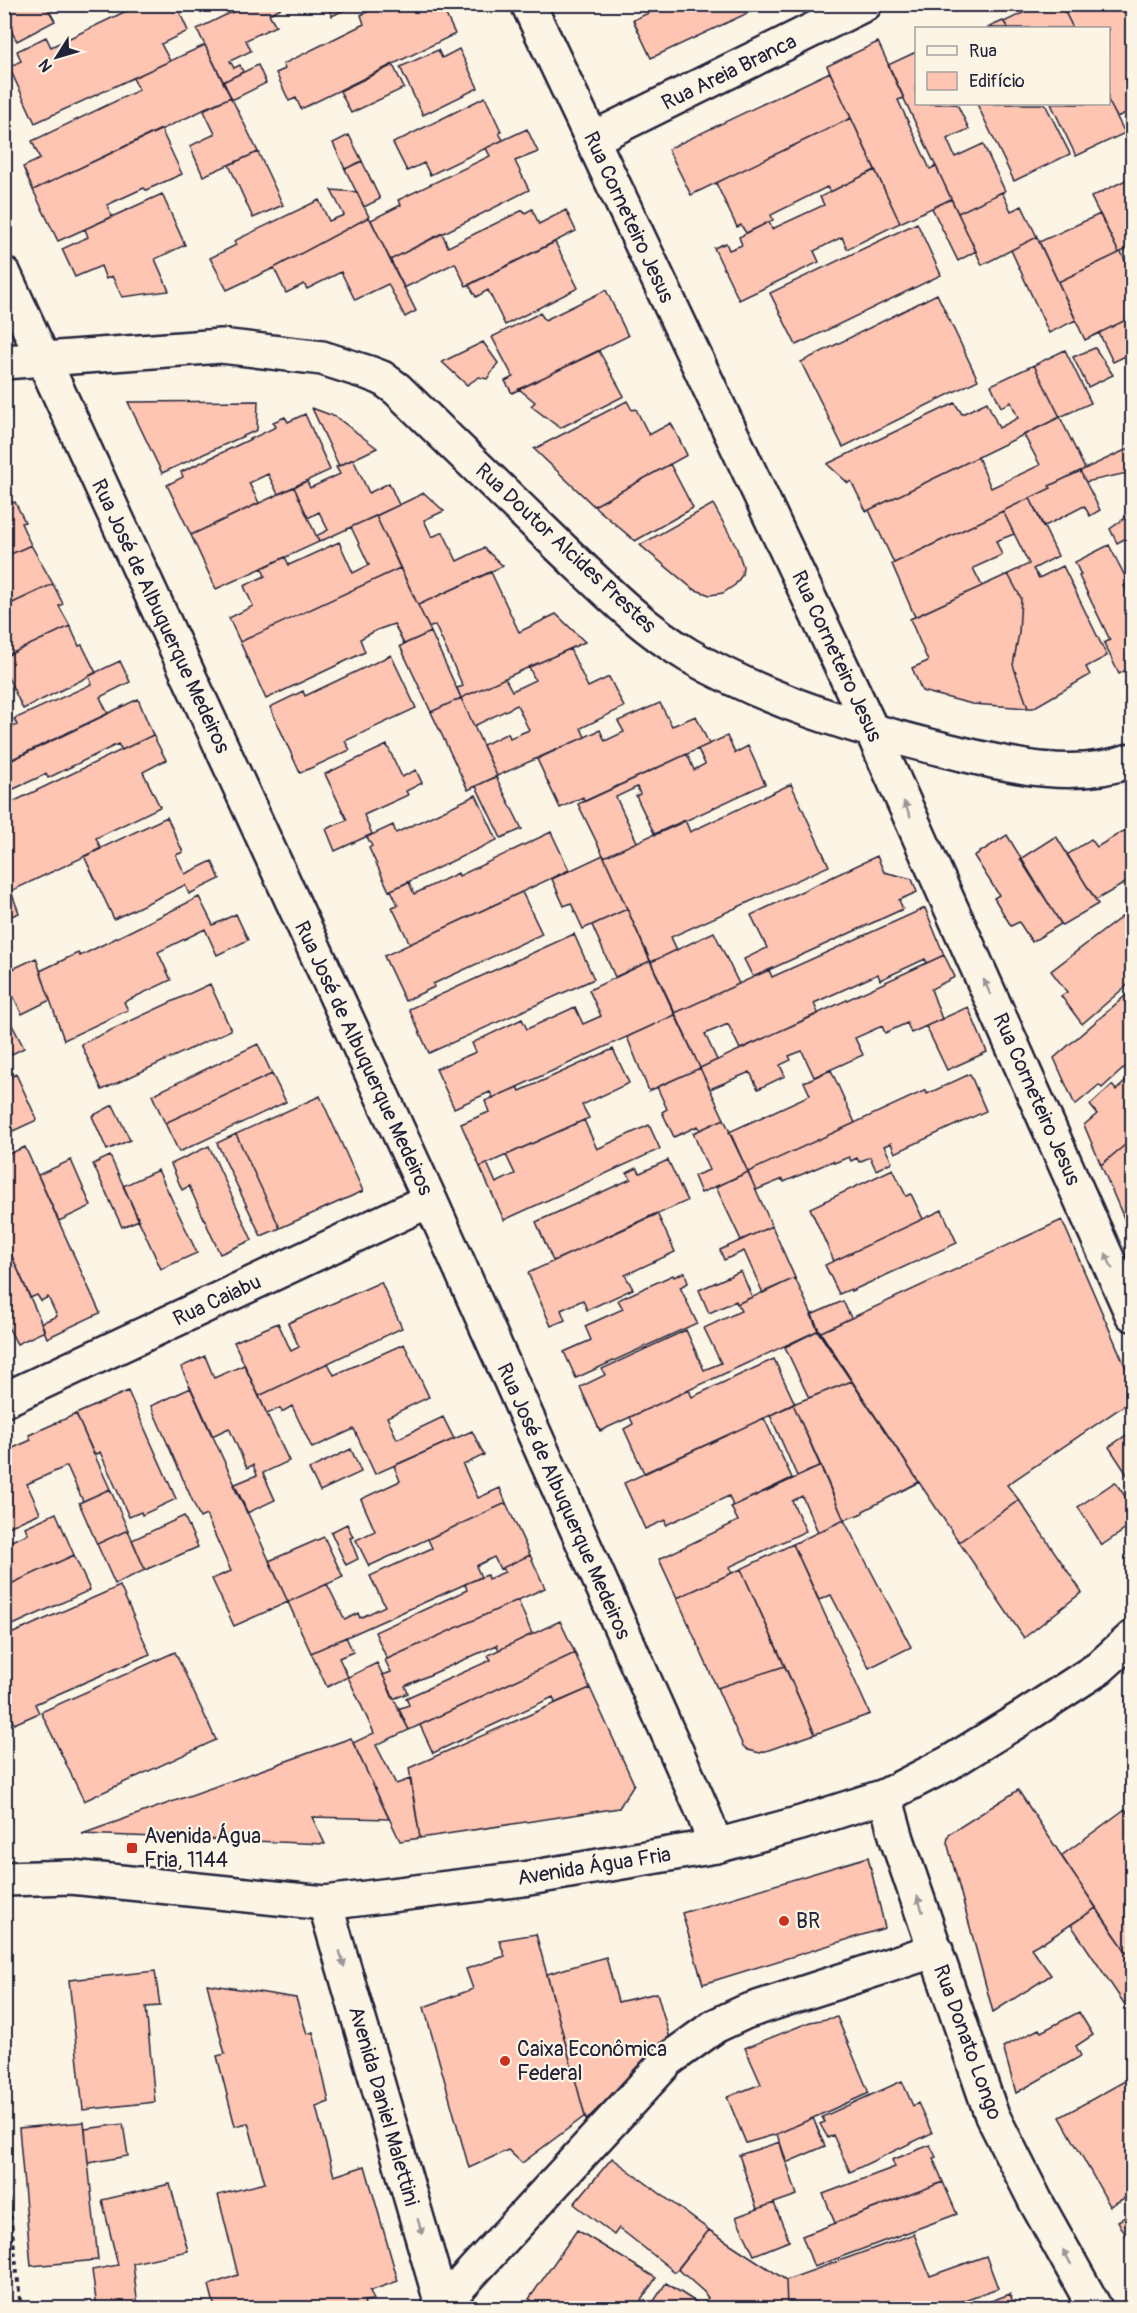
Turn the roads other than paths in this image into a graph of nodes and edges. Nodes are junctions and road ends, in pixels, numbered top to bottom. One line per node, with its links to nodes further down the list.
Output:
1 (528, 4): 3 (street, Rua Corneteiro Jesus)
2 (865, 4): 3 (street, Rua Areia Branca)
3 (592, 139): 7 (street, Rua Corneteiro Jesus)
4 (4, 274): 5 (street, Rua José de Albuquerque Medeiros)
5 (44, 361): 6 (street, Rua Doutor Alcides Prestes); 7 (street, Rua Doutor Alcides Prestes); 9 (street, Rua José de Albuquerque Medeiros)
6 (4, 362)
7 (873, 733): 8 (street, Rua Doutor Alcides Prestes); 10 (street, Rua Corneteiro Jesus, one-way to 7)
8 (1132, 760)
9 (430, 1200): 11 (street, Rua Caiabu); 14 (street, Rua José de Albuquerque Medeiros)
10 (1132, 1314)
11 (4, 1400)
12 (1132, 1638): 13 (street, Avenida Água Fria)
13 (885, 1796): 14 (street, Avenida Água Fria); 17 (street, Rua Donato Longo, one-way to 13)
14 (716, 1846): 16 (street, Avenida Água Fria)
15 (4, 1879): 16 (street, Avenida Água Fria)
16 (325, 1903): 18 (street, Avenida Daniel Malettini, one-way to 18)
17 (936, 1950): 18 (street); 19 (street, Rua Donato Longo, one-way to 17)
18 (443, 2307)
19 (1095, 2308)

